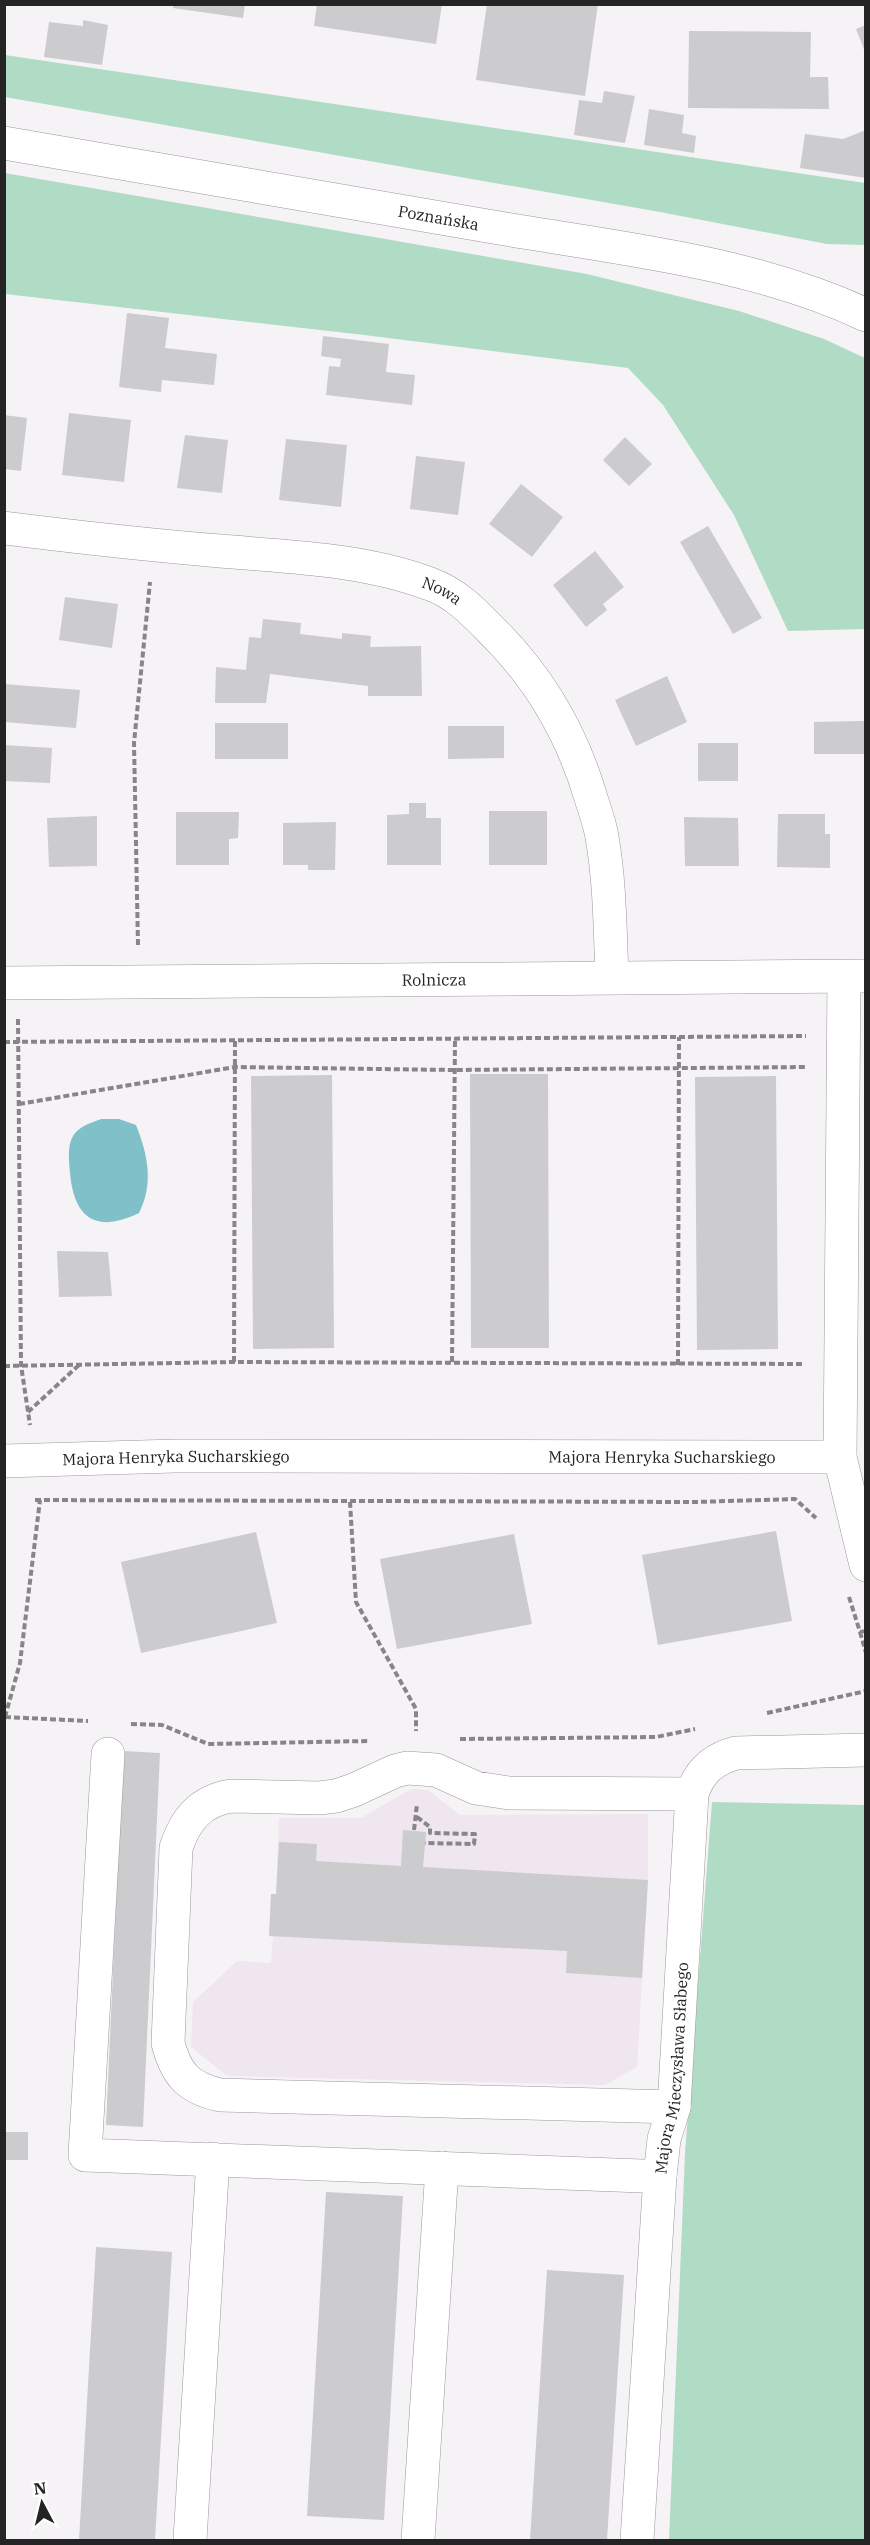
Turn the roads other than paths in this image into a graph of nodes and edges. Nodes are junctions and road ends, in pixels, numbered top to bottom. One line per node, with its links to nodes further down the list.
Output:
1 (4, 143): 2 (street, Poznańska)
2 (826, 296): 3 (street); 4 (street, Poznańska)
3 (866, 296)
4 (866, 315)
5 (4, 528): 7 (street, Nowa)
6 (855, 976): 7 (street, Rolnicza); 9 (street)
7 (612, 977): 8 (street, Rolnicza)
8 (11, 983)
9 (840, 1457): 10 (street, Majora Henryka Sucharskiego); 11 (street)
10 (20, 1460)
11 (856, 1576)
12 (866, 1750): 14 (street, Majora Mieczysława Słabego)
13 (108, 1754): 16 (street, Majora Mieczysława Słabego)
14 (692, 1794): 15 (street, Majora Mieczysława Słabego); 15 (street)
15 (674, 2108): 18 (street, Majora Mieczysława Słabego)
16 (213, 2159): 17 (street, Majora Mieczysława Słabego); 19 (street)
17 (442, 2168): 18 (street, Majora Mieczysława Słabego); 20 (street)
18 (660, 2176): 21 (street)
19 (190, 2541)
20 (418, 2541)
21 (637, 2541)

